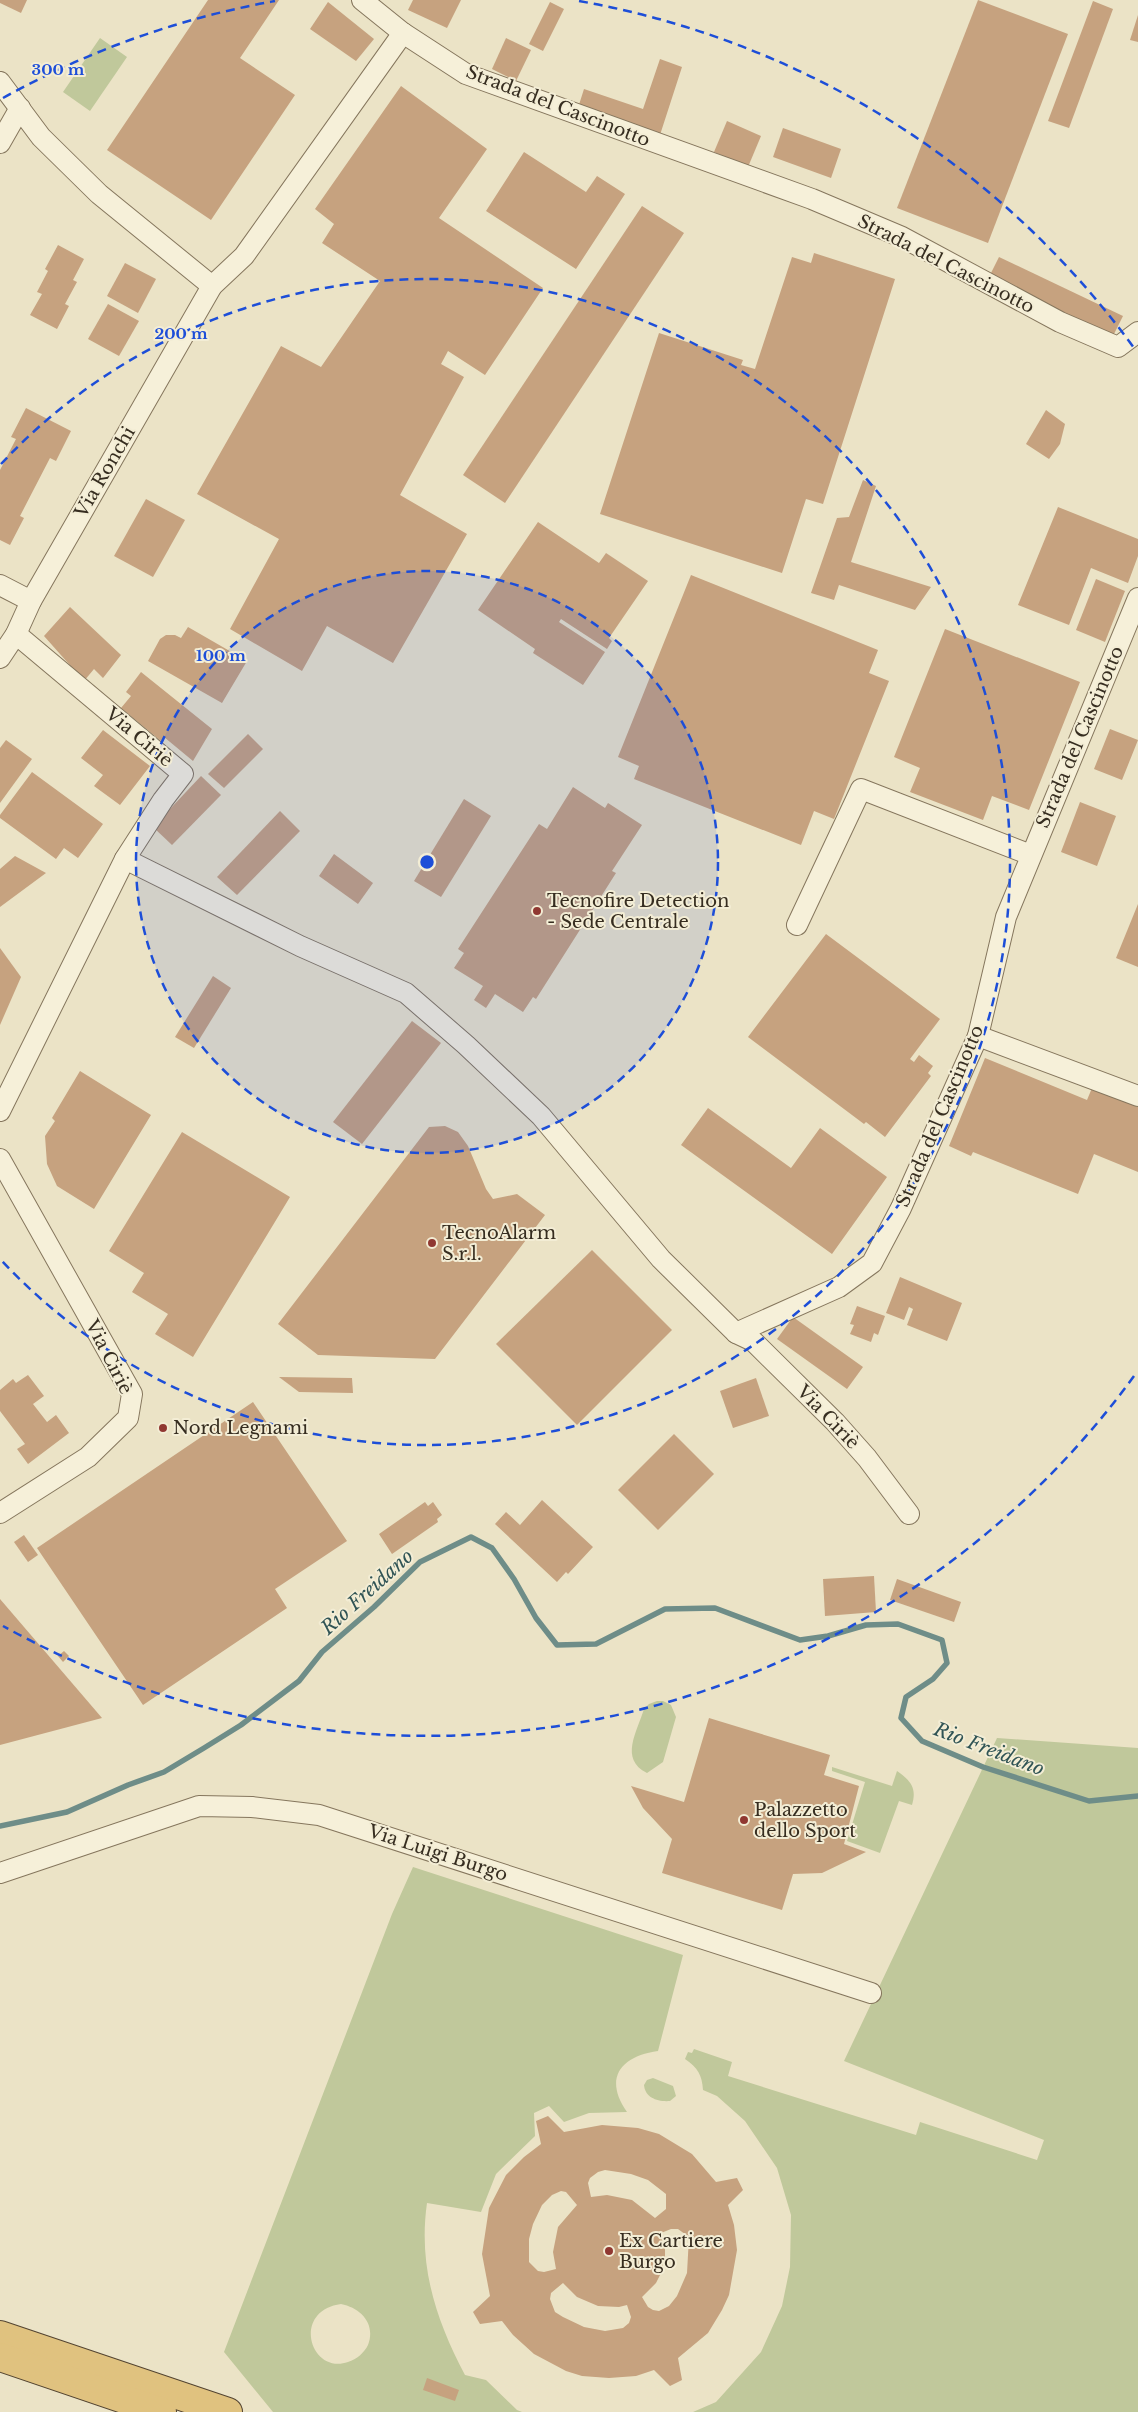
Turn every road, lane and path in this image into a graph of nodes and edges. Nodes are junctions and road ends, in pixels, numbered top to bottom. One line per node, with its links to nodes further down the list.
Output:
1 (362, 0): 2 (street)
2 (403, 32): 6 (street); 7 (street, Strada del Cascinotto)
3 (0, 82): 4 (street)
4 (20, 108): 5 (street); 6 (street)
5 (0, 143)
6 (212, 286): 10 (street, Via Ronchi)
7 (1138, 332)
8 (0, 585): 10 (street)
9 (1138, 598): 13 (street, Strada del Cascinotto)
10 (31, 601): 11 (street, Via Ronchi)
11 (16, 634): 12 (street, Via Ronchi); 14 (street, Via Ciriè)
12 (0, 658)
13 (1031, 855): 15 (street); 16 (street, Strada del Cascinotto)
14 (125, 859): 18 (street, Via Ciriè); 20 (street, Via Ciriè)
15 (798, 924)
16 (978, 1036): 17 (street); 20 (street, Strada del Cascinotto)
17 (1138, 1096)
18 (0, 1111)
19 (0, 1159): 21 (street, Via Ciriè)
20 (736, 1333): 22 (street, Via Ciriè)
21 (0, 1513)
22 (909, 1514)
23 (0, 1873): 24 (street, Via Luigi Burgo)
24 (871, 1993)
25 (0, 2335): 28 (highway)
26 (0, 2357): 27 (highway)
27 (162, 2412)
28 (228, 2412)

